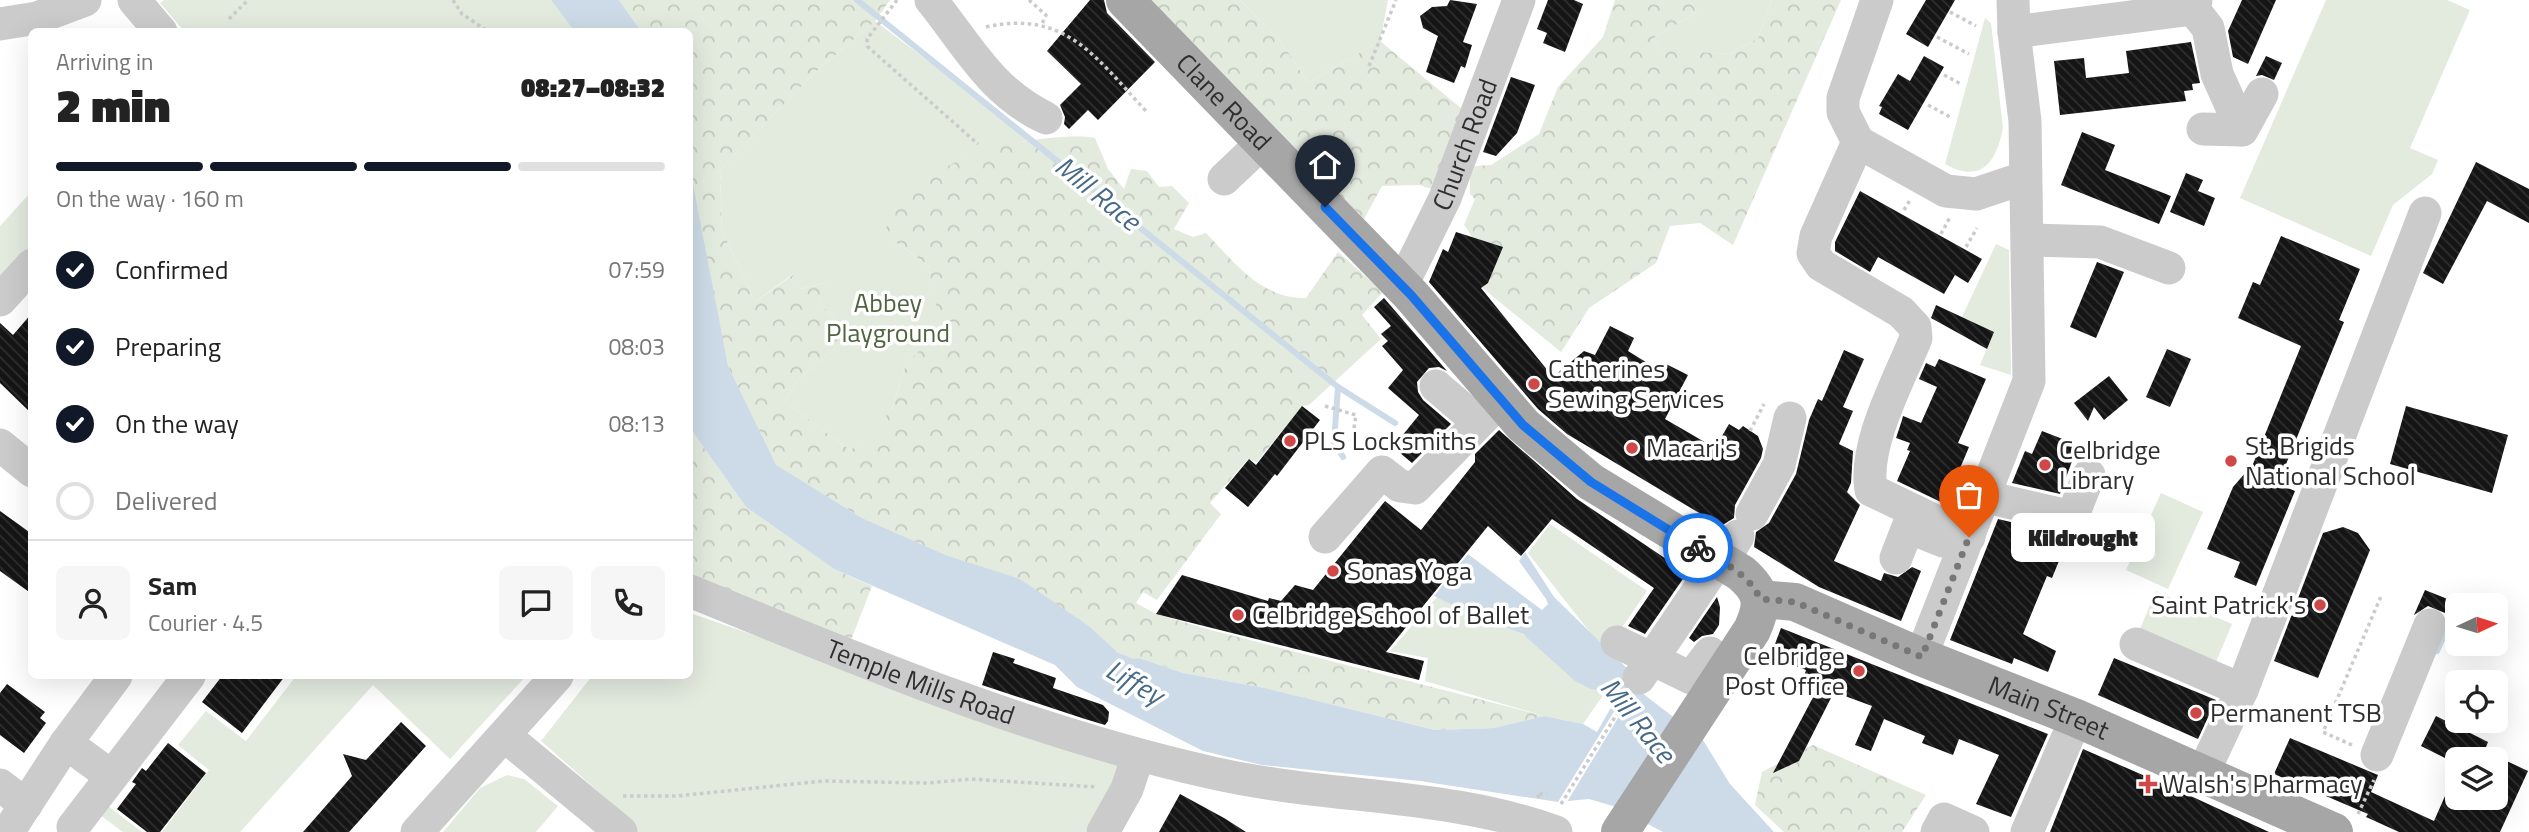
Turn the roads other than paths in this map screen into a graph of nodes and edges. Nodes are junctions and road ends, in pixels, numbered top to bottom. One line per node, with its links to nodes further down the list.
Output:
1 (85, 0): 9 (street)
2 (134, 0): 10 (street)
3 (931, 0): 12 (street)
4 (1125, 0): 16 (main road, Clane Road)
5 (1519, 0): 23 (street, Church Road)
6 (1877, 0): 15 (street)
7 (2194, 4): 8 (street); 14 (street)
8 (2014, 16): 17 (street)
9 (0, 24)
10 (158, 28)
11 (2262, 94): 14 (street)
12 (1046, 118)
13 (2203, 129): 14 (street)
14 (2242, 130)
15 (1858, 142): 17 (street); 34 (street)
16 (1268, 147): 18 (street); 23 (main road, Clane Road)
17 (2024, 178): 20 (street)
18 (1228, 184)
19 (2425, 213): 47 (street)
20 (2028, 240): 21 (street); 31 (street)
21 (2169, 268)
22 (28, 269): 24 (street)
23 (1406, 290): 26 (main road, Clane Road)
24 (0, 300)
25 (1436, 386): 26 (street)
26 (1489, 411): 32 (street); 33 (main road, Clane Road)
27 (1777, 411): 33 (street)
28 (0, 445): 29 (street)
29 (28, 468)
30 (2090, 475): 31 (street)
31 (1986, 497): 34 (street)
32 (1325, 537)
33 (1733, 543): 37 (main road, Clane Road); 43 (street)
34 (1967, 543): 35 (street); 42 (street)
35 (1896, 558)
36 (693, 592): 52 (street, Temple Mills Road)
37 (1760, 599): 42 (main road, Main Street); 61 (main road)
38 (2430, 625): 51 (street)
39 (1617, 642): 43 (street)
40 (2136, 644): 47 (street)
41 (1710, 653): 43 (street)
42 (1922, 657): 48 (main road, Main Street)
43 (1645, 668)
44 (114, 679): 50 (street)
45 (187, 679): 54 (street)
46 (553, 679): 49 (street)
47 (2242, 690): 53 (street)
48 (2077, 718): 53 (main road, Main Street); 68 (street)
49 (505, 736): 63 (street); 64 (street)
50 (66, 743): 54 (street); 56 (street)
51 (2377, 755)
52 (1148, 758): 58 (street, Temple Mills Road); 65 (street)
53 (2203, 773): 59 (main road, Main Street)
54 (111, 776): 60 (street)
55 (0, 785): 56 (street)
56 (26, 805): 62 (street)
57 (1558, 818): 58 (street, Temple Mills Road)
58 (1475, 820)
59 (2345, 826)
60 (72, 827)
61 (1622, 827)
62 (8, 832)
63 (418, 832)
64 (621, 832)
65 (1103, 832)
66 (1937, 832): 67 (street)
67 (1973, 832)
68 (2027, 832)

